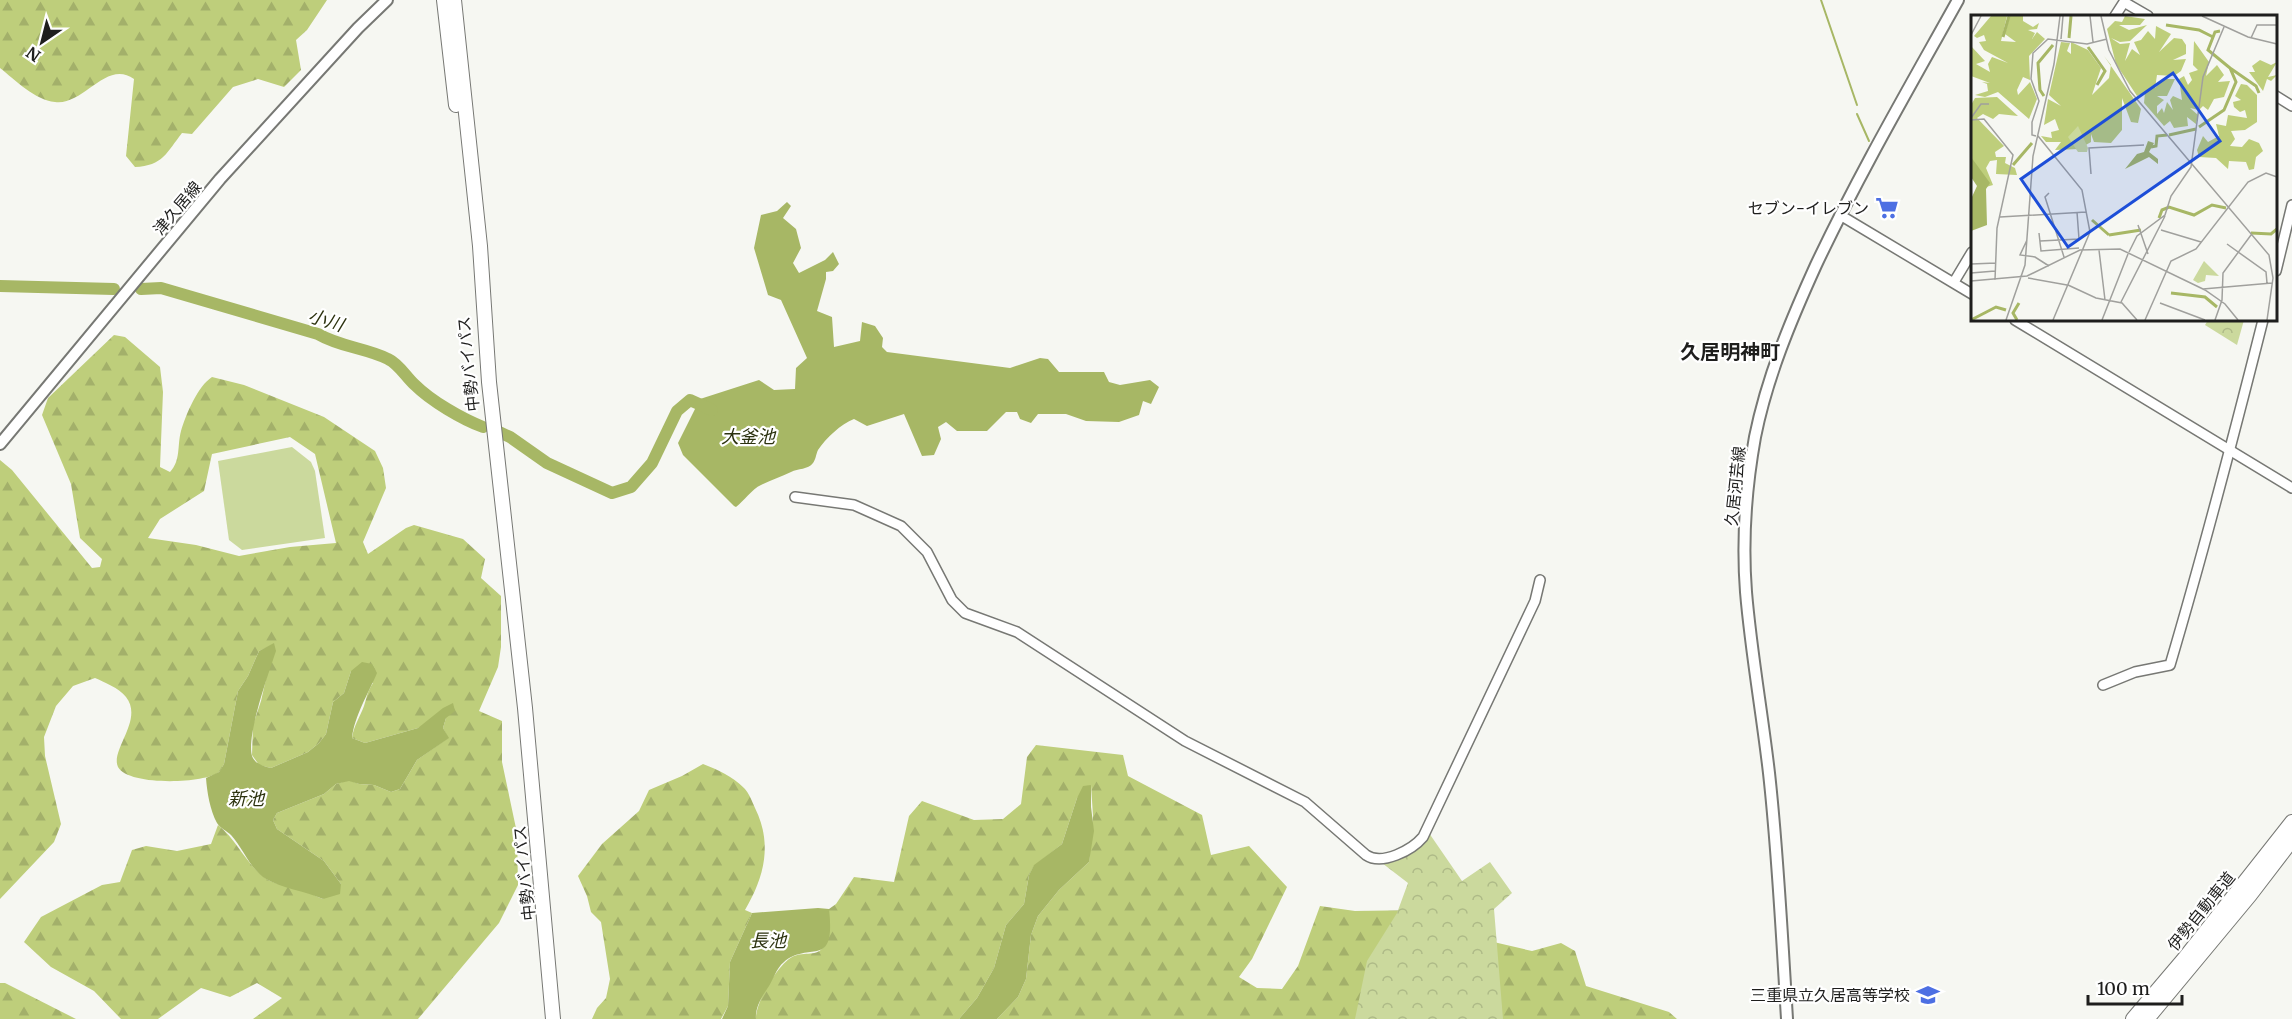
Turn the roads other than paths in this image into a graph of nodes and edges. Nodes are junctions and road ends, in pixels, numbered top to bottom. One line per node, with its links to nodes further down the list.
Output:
1 (387, 0): 17 (main road, 津久居線)
2 (444, 0): 23 (highway, 中勢バイパス)
3 (454, 0): 23 (highway, 中勢バイパス)
4 (1958, 0): 10 (main road, 久居河芸線)
5 (2116, 15): 6 (street)
6 (2146, 15)
7 (2277, 97): 8 (street)
8 (2292, 106)
9 (2292, 205): 12 (street)
10 (1840, 215): 13 (street); 29 (main road, 久居河芸線)
11 (1971, 254): 13 (street)
12 (2277, 267)
13 (1954, 282): 14 (street)
14 (1971, 293)
15 (2017, 321): 18 (street)
16 (2263, 321): 18 (street)
17 (0, 444)
18 (2228, 449): 19 (street); 22 (street)
19 (2292, 488)
20 (795, 497): 21 (street)
21 (1540, 580)
22 (2103, 685)
23 (526, 724): 28 (highway, 中勢バイパス)
24 (2292, 822): 26 (highway, 伊勢自動車道)
25 (2292, 840): 26 (highway, 伊勢自動車道)
26 (2246, 892): 27 (highway, 伊勢自動車道)
27 (2173, 981): 30 (highway, 伊勢自動車道); 31 (highway, 伊勢自動車道)
28 (553, 1019)
29 (1787, 1019)
30 (2133, 1019)
31 (2147, 1019)

